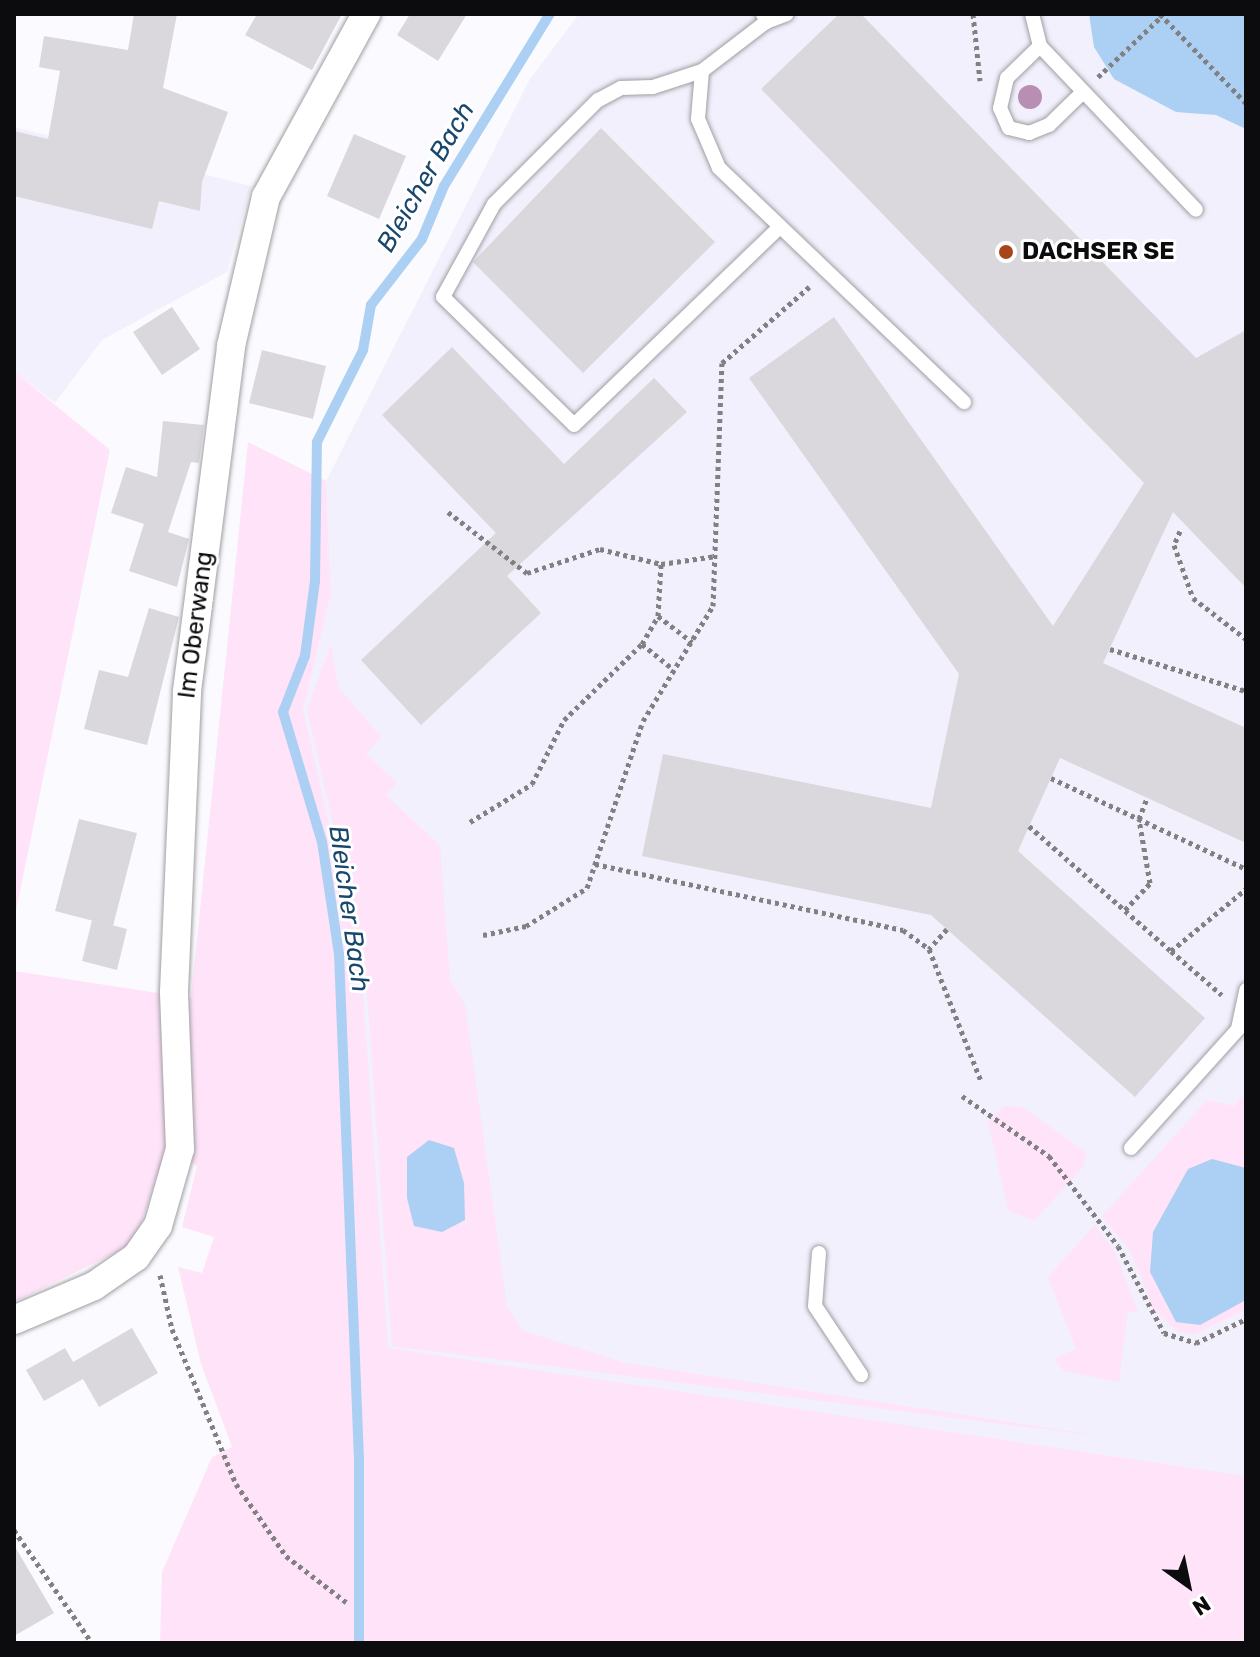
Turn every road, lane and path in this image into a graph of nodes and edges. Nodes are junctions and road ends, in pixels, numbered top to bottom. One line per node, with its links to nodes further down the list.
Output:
1 (366, 14): 44 (street, Im Oberwang)
2 (787, 14): 5 (lane)
3 (1032, 14): 6 (lane)
4 (1161, 15): 8 (path); 10 (path)
5 (764, 18): 7 (lane)
6 (1040, 46): 9 (lane); 9 (lane)
7 (702, 71): 12 (lane); 12 (lane)
8 (1103, 72)
9 (1083, 92): 11 (lane)
10 (1246, 103)
11 (1196, 210)
12 (779, 228): 13 (lane)
13 (830, 268): 14 (lane); 17 (path)
14 (964, 402)
15 (448, 512): 18 (path)
16 (1180, 531): 20 (path)
17 (716, 556): 18 (path); 21 (path)
18 (661, 564): 19 (path)
19 (658, 616): 21 (path); 22 (path)
20 (1246, 639)
21 (692, 642): 24 (path)
22 (642, 644): 24 (path); 29 (path)
23 (1110, 649): 25 (path)
24 (673, 669): 31 (path)
25 (1246, 691)
26 (1051, 778): 28 (path)
27 (1147, 798): 28 (path)
28 (1139, 819): 32 (path); 34 (path)
29 (470, 822)
30 (1029, 826): 34 (path)
31 (595, 864): 36 (path); 37 (path)
32 (1246, 869)
33 (1246, 889): 38 (path)
34 (1125, 910): 38 (path)
35 (947, 929): 37 (path)
36 (483, 935)
37 (929, 949): 41 (path)
38 (1171, 951): 40 (path)
39 (1246, 990): 40 (lane)
40 (1240, 1007): 43 (lane)
41 (981, 1081)
42 (962, 1096): 46 (path)
43 (1131, 1148)
44 (140, 1252): 47 (street); 50 (path)
45 (819, 1253): 48 (lane)
46 (1246, 1319)
47 (14, 1320)
48 (861, 1375)
49 (14, 1530): 51 (path)
50 (346, 1602)
51 (92, 1643)

